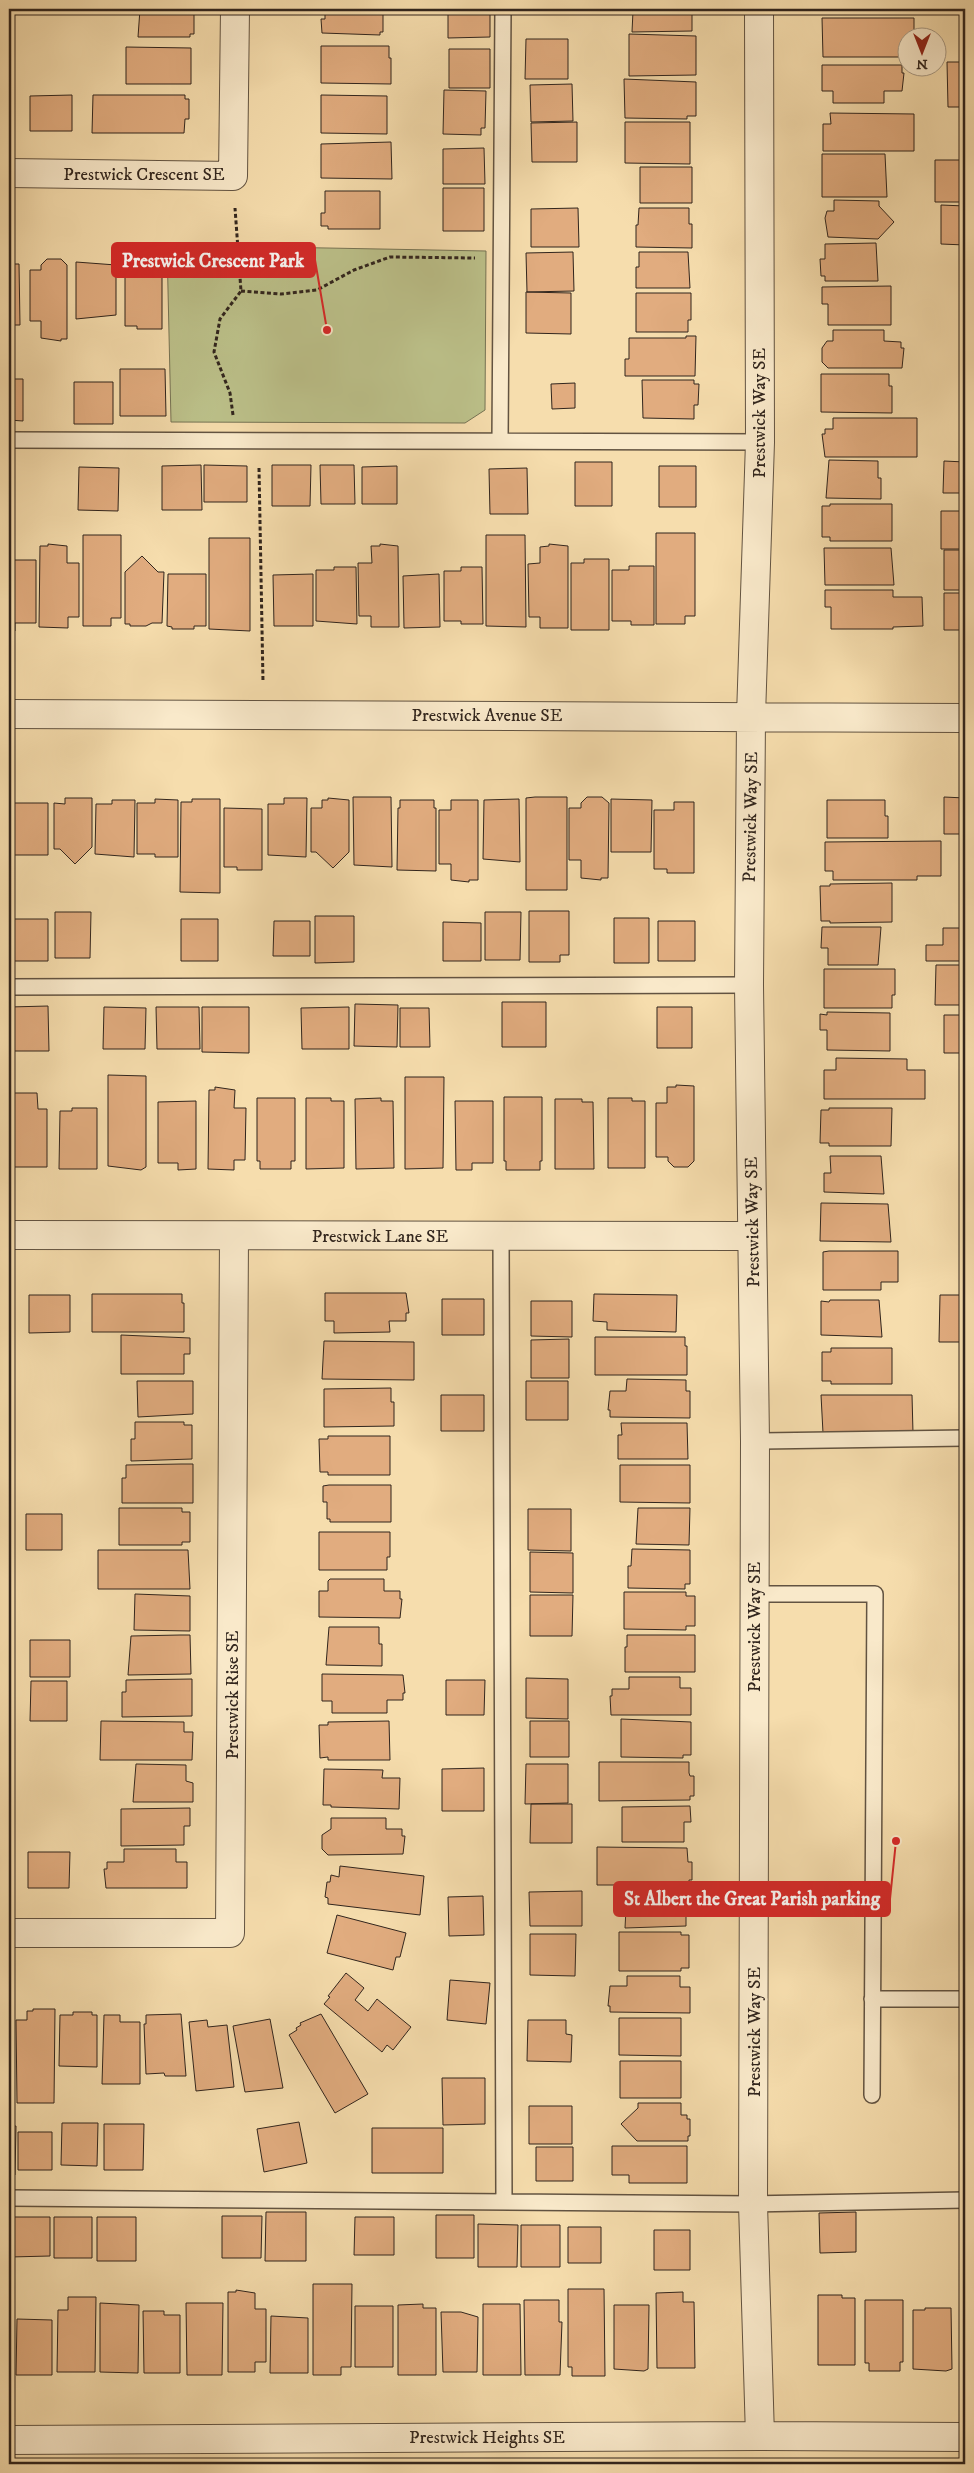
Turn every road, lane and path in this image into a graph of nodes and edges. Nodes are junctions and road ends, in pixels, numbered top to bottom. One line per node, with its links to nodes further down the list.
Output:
1 (235, 9): 5 (street, Prestwick Crescent SE)
2 (503, 9): 6 (lane)
3 (758, 9): 12 (street, Prestwick Way SE)
4 (9, 173): 5 (street, Prestwick Crescent SE)
5 (233, 176): 7 (path)
6 (501, 258): 7 (path); 11 (lane)
7 (241, 291): 9 (path)
8 (9, 440): 9 (lane)
9 (236, 440): 10 (lane)
10 (259, 440): 11 (lane); 14 (path)
11 (500, 441): 12 (lane)
12 (760, 442): 15 (street, Prestwick Way SE)
13 (9, 714): 14 (street, Prestwick Avenue SE)
14 (263, 715): 15 (street, Prestwick Avenue SE)
15 (752, 716): 16 (street, Prestwick Avenue SE); 17 (street, Prestwick Way SE)
16 (965, 718)
17 (749, 985): 18 (lane); 22 (street, Prestwick Way SE)
18 (9, 987)
19 (9, 1235): 20 (street, Prestwick Lane SE)
20 (234, 1236): 21 (street, Prestwick Lane SE); 28 (street, Prestwick Rise SE)
21 (501, 1236): 22 (street, Prestwick Lane SE); 34 (lane)
22 (752, 1236): 24 (street, Prestwick Way SE)
23 (965, 1438): 24 (lane)
24 (755, 1441): 25 (street, Prestwick Way SE)
25 (754, 1594): 26 (street, Prestwick Way SE); 27 (lane)
26 (754, 1900): 27 (lane); 35 (street, Prestwick Way SE)
27 (873, 1902): 29 (lane)
28 (9, 1933)
29 (872, 1999): 30 (lane); 31 (lane)
30 (965, 1999)
31 (872, 2095)
32 (9, 2198): 34 (lane)
33 (965, 2200): 35 (lane)
34 (504, 2202): 35 (lane)
35 (754, 2204): 36 (street, Prestwick Way SE)
36 (760, 2436): 37 (street, Prestwick Heights SE); 38 (street, Prestwick Heights SE)
37 (965, 2437)
38 (9, 2440)

